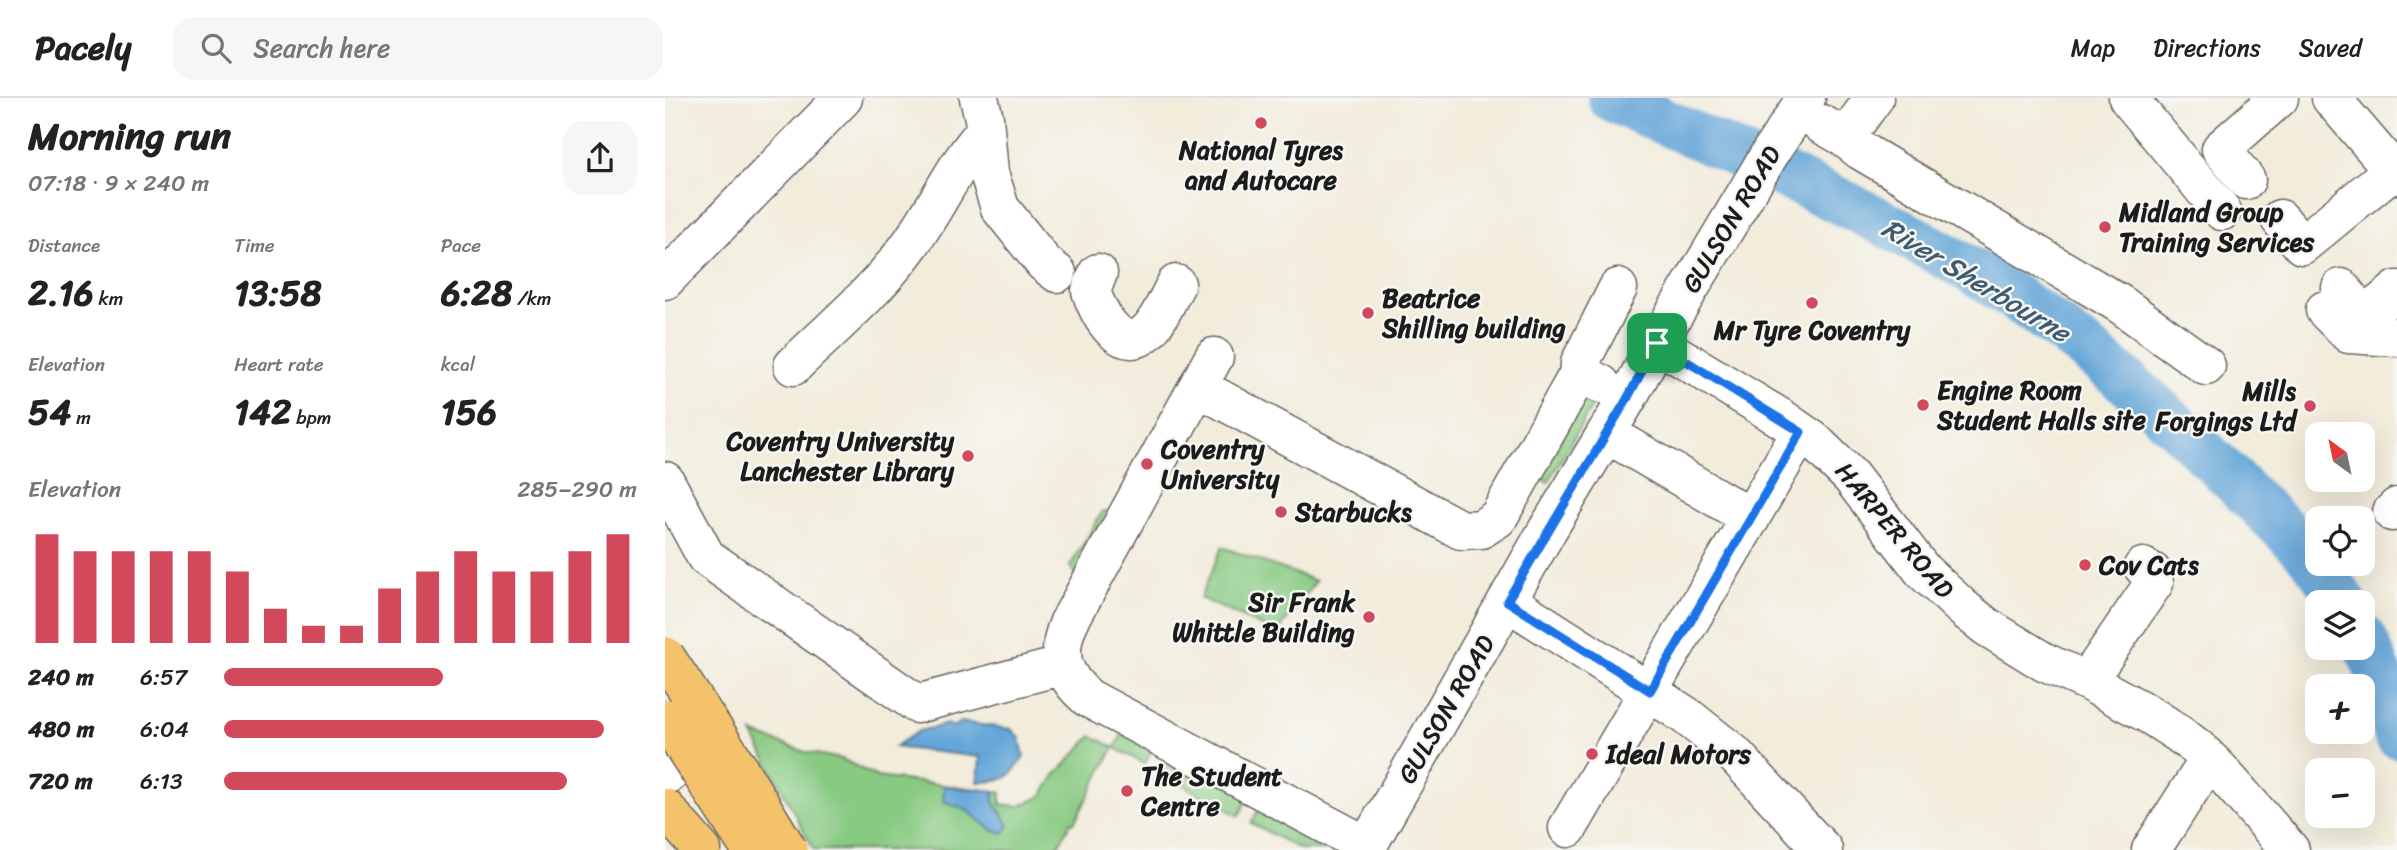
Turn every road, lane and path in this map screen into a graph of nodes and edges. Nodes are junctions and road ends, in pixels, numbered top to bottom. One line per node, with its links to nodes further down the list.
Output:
1 (843, 98): 17 (street)
2 (1874, 98): 8 (street)
3 (2127, 98): 13 (street)
4 (2279, 98): 11 (street)
5 (2330, 98): 9 (street)
6 (1802, 104): 8 (street); 22 (street, GULSON ROAD)
7 (982, 116): 10 (street); 23 (street)
8 (1841, 135): 24 (street)
9 (2394, 169): 14 (street)
10 (989, 173): 12 (street); 15 (street)
11 (2246, 180)
12 (1023, 200)
13 (2222, 211)
14 (2280, 219)
15 (1057, 273)
16 (1098, 273): 18 (street)
17 (665, 280)
18 (1175, 284)
19 (1618, 288): 25 (street)
20 (2397, 290): 21 (street)
21 (2397, 337)
22 (1657, 343): 26 (street, GULSON ROAD); 27 (street, HARPER ROAD)
23 (793, 366)
24 (2206, 366)
25 (1579, 373): 26 (street); 35 (street)
26 (1627, 399): 28 (street, GULSON ROAD)
27 (1801, 432): 30 (street); 36 (street, HARPER ROAD)
28 (1606, 433): 30 (street); 32 (street, GULSON ROAD)
29 (665, 481): 35 (street)
30 (1751, 518): 37 (street)
31 (2143, 567): 36 (street)
32 (1507, 601): 37 (street); 44 (street, GULSON ROAD)
33 (665, 646): 40 (street)
34 (665, 656): 48 (highway, bridge)
35 (1064, 665): 44 (street)
36 (2087, 681): 39 (street, HARPER ROAD)
37 (1650, 691): 43 (street); 49 (street)
38 (665, 719): 47 (highway, bridge)
39 (2209, 760): 50 (street); 51 (street, HARPER ROAD)
40 (665, 765)
41 (665, 808): 46 (highway)
42 (665, 821): 45 (highway)
43 (1569, 828)
44 (1366, 848)
45 (674, 850)
46 (702, 850)
47 (751, 850)
48 (788, 850)
49 (1823, 850)
50 (2151, 850)
51 (2290, 850)

